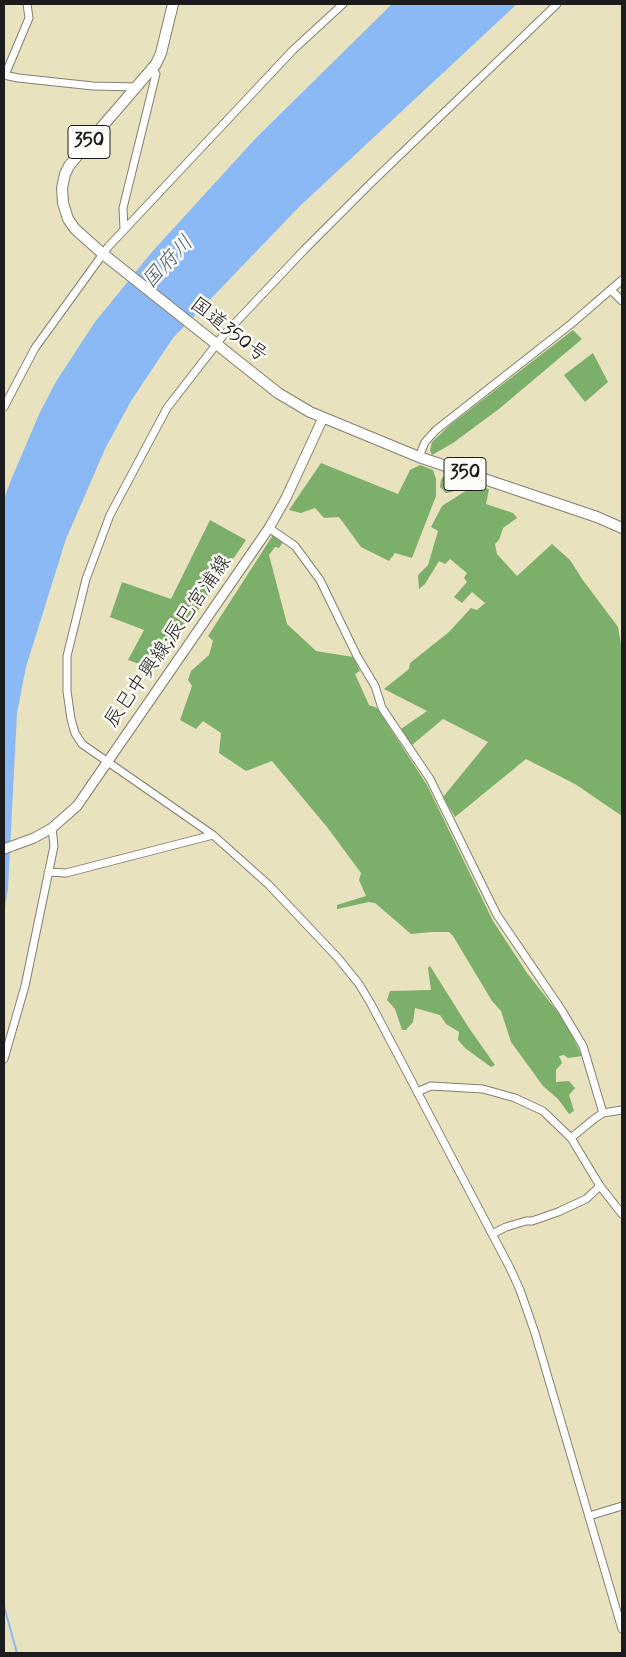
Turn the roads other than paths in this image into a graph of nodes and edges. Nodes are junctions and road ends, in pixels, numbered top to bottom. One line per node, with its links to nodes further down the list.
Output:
1 (27, 4): 6 (street)
2 (173, 4): 5 (highway, 国道350号 / 350)
3 (343, 4): 8 (street)
4 (557, 4): 13 (street)
5 (153, 69): 7 (highway, 国道350号 / 350); 8 (street)
6 (4, 75): 7 (street)
7 (138, 87): 9 (highway, 国道350号 / 350)
8 (124, 229): 9 (street)
9 (104, 255): 13 (highway, 国道350号 / 350); 14 (street)
10 (622, 280): 11 (street)
11 (611, 290): 12 (street); 16 (street)
12 (622, 301)
13 (215, 343): 15 (highway, 国道350号 / 350); 19 (street)
14 (4, 407)
15 (323, 418): 16 (highway, 国道350号 / 350); 17 (main road, 辰巳中興線;辰巳宮浦線)
16 (419, 457): 18 (highway, 国道350号 / 350)
17 (269, 528): 19 (main road, 辰巳中興線;辰巳宮浦線); 27 (street)
18 (622, 528)
19 (107, 761): 20 (main road, 辰巳中興線;辰巳宮浦線); 21 (street)
20 (49, 830): 22 (main road, 辰巳中興線;辰巳宮浦線); 23 (street)
21 (213, 835): 23 (street); 25 (street)
22 (4, 849)
23 (48, 872): 24 (street)
24 (4, 1059)
25 (417, 1092): 28 (street); 31 (street)
26 (622, 1110): 27 (street)
27 (603, 1114): 28 (street)
28 (571, 1138): 29 (street)
29 (600, 1186): 30 (street); 31 (street)
30 (622, 1214)
31 (492, 1234): 33 (street)
32 (622, 1506): 33 (street)
33 (589, 1516): 34 (street)
34 (622, 1629)

